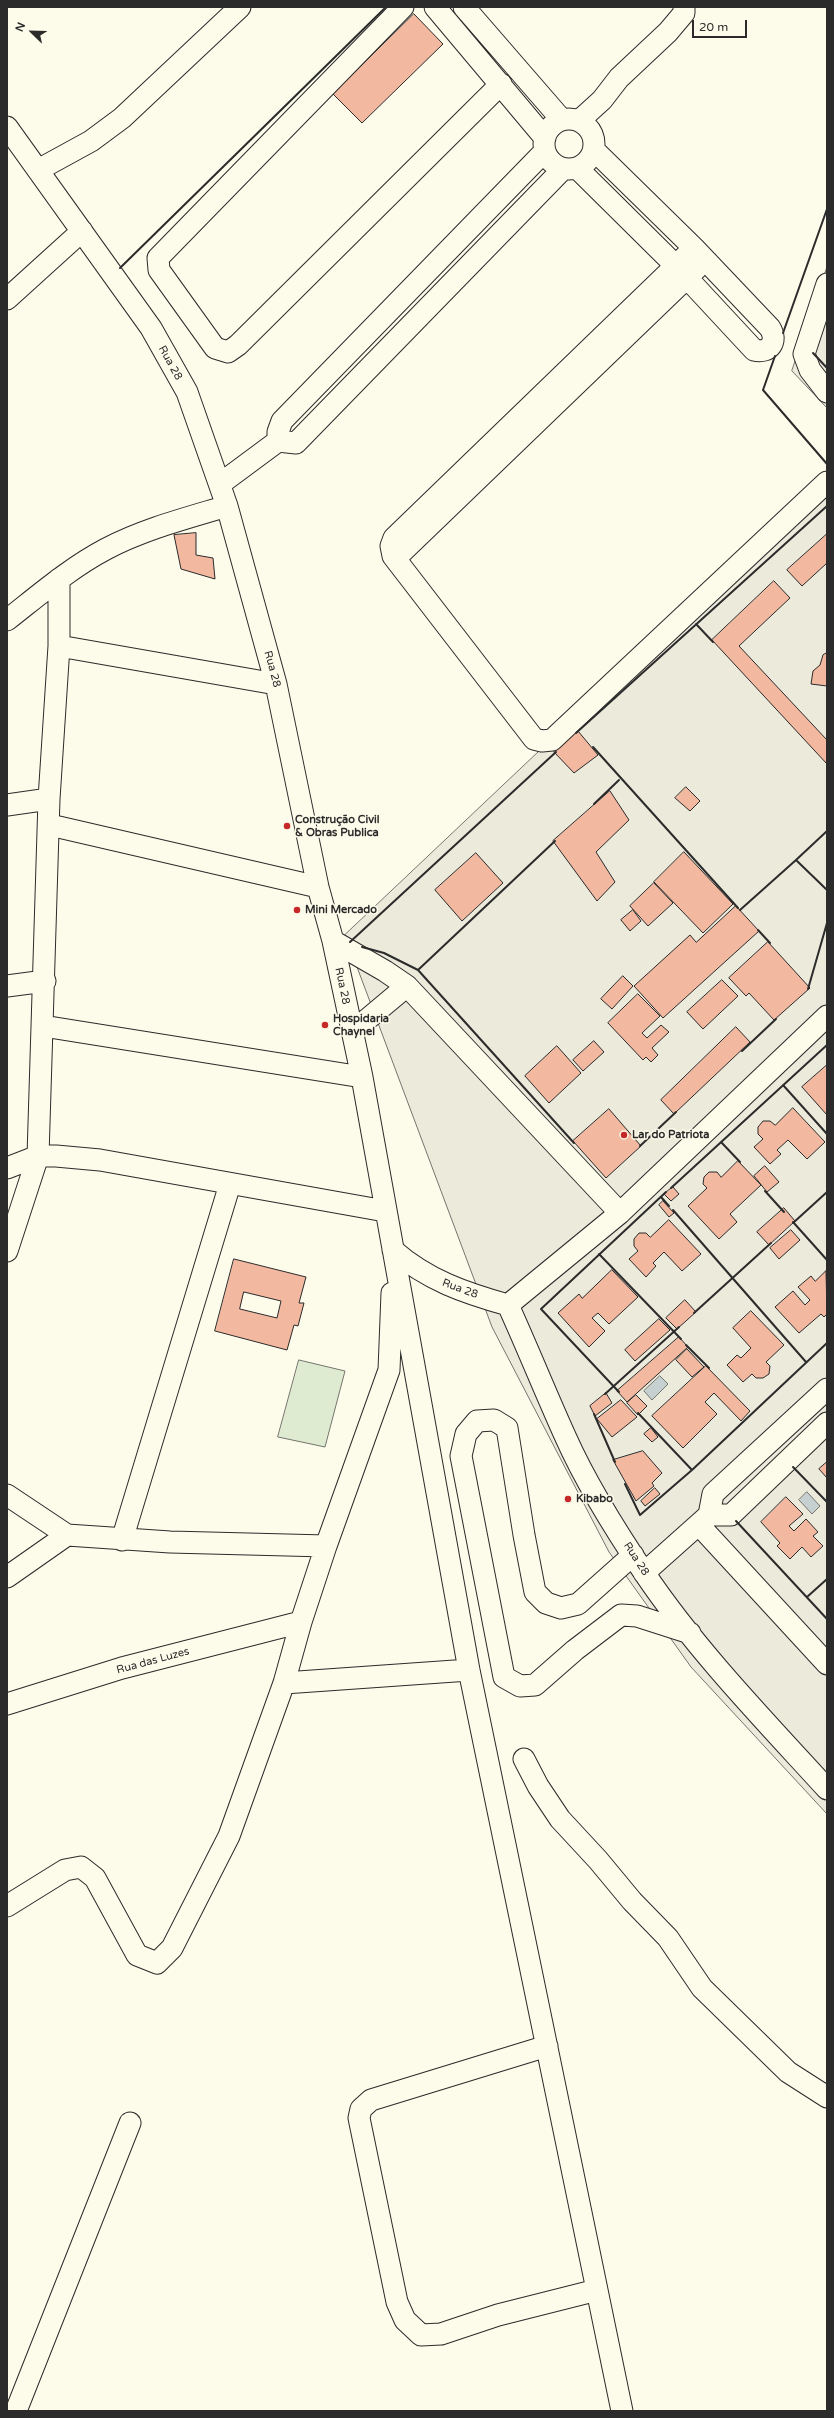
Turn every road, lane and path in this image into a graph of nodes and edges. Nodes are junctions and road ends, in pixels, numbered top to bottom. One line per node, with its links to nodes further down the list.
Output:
1 (240, 7): 12 (street)
2 (403, 7): 6 (street)
3 (435, 7): 6 (street)
4 (464, 7): 7 (street)
5 (684, 7): 7 (street)
6 (501, 84): 9 (street)
7 (571, 120): 9 (street); 10 (street)
8 (7, 127): 12 (street, Rua 28)
9 (545, 145): 11 (street); 19 (street)
10 (594, 150): 11 (street); 14 (street)
11 (570, 168): 15 (street); 19 (street)
12 (38, 170): 13 (street, Rua 28)
13 (82, 231): 17 (street); 21 (street, Rua 28)
14 (699, 254): 15 (street); 15 (street)
15 (681, 272): 20 (street)
16 (827, 284): 18 (street)
17 (7, 299)
18 (827, 392)
19 (278, 441): 21 (street)
20 (827, 482)
21 (220, 484): 22 (street, Rua 28)
22 (227, 506): 23 (street); 26 (street, Rua 28)
23 (59, 579): 24 (street); 25 (street)
24 (7, 620)
25 (59, 646): 26 (street); 27 (street)
26 (276, 684): 30 (street, Rua 28)
27 (49, 799): 28 (street); 29 (street)
28 (7, 806)
29 (50, 825): 30 (street); 32 (street)
30 (318, 887): 31 (street, Rua 28)
31 (333, 942): 34 (street); 37 (street, Rua 28)
32 (45, 981): 33 (street); 36 (street)
33 (7, 986)
34 (407, 986): 37 (street); 43 (street)
35 (827, 1016): 43 (street)
36 (43, 1026): 38 (street); 39 (street)
37 (352, 1032): 38 (street, Rua 28)
38 (362, 1077): 42 (street, Rua 28)
39 (38, 1156): 40 (street); 41 (street); 45 (street)
40 (7, 1168)
41 (230, 1184): 42 (street); 52 (street)
42 (385, 1211): 44 (street, Rua 28)
43 (620, 1213): 46 (street)
44 (393, 1250): 46 (street, Rua 28); 53 (street); 60 (street)
45 (7, 1251)
46 (508, 1304): 54 (street, Rua 28)
47 (827, 1389): 50 (street)
48 (827, 1423): 50 (street)
49 (7, 1495): 51 (street)
50 (704, 1520): 55 (street); 59 (street)
51 (67, 1535): 52 (street); 56 (street)
52 (122, 1540): 53 (street)
53 (326, 1546): 57 (street)
54 (633, 1555): 55 (street, Rua 28); 58 (street)
55 (644, 1574): 58 (street, Rua 28)
56 (7, 1577)
57 (301, 1622): 61 (street); 62 (street, Rua das Luzes)
58 (690, 1633): 64 (street, Rua 28)
59 (827, 1664)
60 (469, 1670): 61 (street); 66 (street)
61 (284, 1683): 65 (street)
62 (7, 1704)
63 (524, 1759): 67 (street)
64 (827, 1789)
65 (7, 1906)
66 (547, 2046): 69 (street); 69 (street)
67 (827, 2097)
68 (130, 2123): 70 (street)
69 (597, 2290): 71 (street)
70 (16, 2411)
71 (622, 2411)

